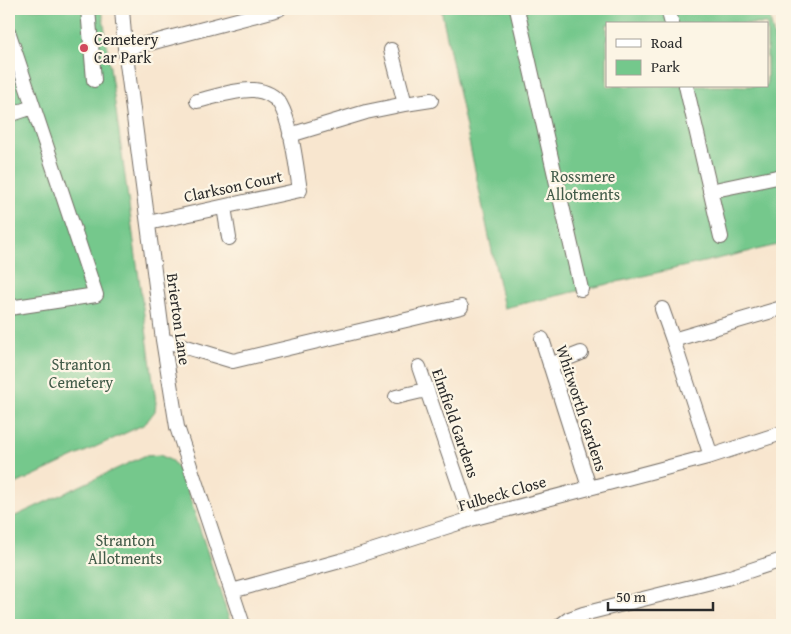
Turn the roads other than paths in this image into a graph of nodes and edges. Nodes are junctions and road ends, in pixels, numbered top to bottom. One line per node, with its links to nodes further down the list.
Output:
1 (88, 9): 10 (street)
2 (122, 9): 8 (street, Brierton Lane)
3 (278, 9): 8 (street)
4 (517, 9): 24 (street)
5 (668, 9): 6 (street)
6 (671, 22)
7 (9, 34): 15 (street)
8 (125, 48): 21 (street, Brierton Lane)
9 (391, 50): 14 (street)
10 (94, 80)
11 (686, 88): 19 (street)
12 (432, 100): 14 (street)
13 (198, 101): 17 (street, Clarkson Court)
14 (405, 104): 17 (street)
15 (33, 107): 16 (street); 26 (street)
16 (9, 115)
17 (290, 135): 20 (street, Clarkson Court)
18 (782, 176): 19 (street)
19 (710, 191): 22 (street)
20 (224, 207): 21 (street, Clarkson Court); 23 (street)
21 (148, 222): 30 (street, Brierton Lane)
22 (721, 237)
23 (229, 238)
24 (581, 289)
25 (461, 307): 30 (street)
26 (9, 308)
27 (782, 308): 31 (street)
28 (662, 309): 31 (street)
29 (542, 339): 33 (street, Whitworth Gardens)
30 (163, 340): 42 (street, Brierton Lane)
31 (673, 340): 38 (street)
32 (581, 353): 33 (street)
33 (550, 365): 39 (street, Whitworth Gardens)
34 (419, 367): 35 (street, Elmfield Gardens)
35 (426, 390): 36 (street); 40 (street, Elmfield Gardens)
36 (396, 397)
37 (782, 433): 38 (street, Fulbeck Close)
38 (711, 456): 39 (street, Fulbeck Close)
39 (589, 487): 40 (street, Fulbeck Close)
40 (471, 519): 42 (street, Fulbeck Close)
41 (782, 560): 44 (street)
42 (232, 592): 43 (street, Brierton Lane)
43 (243, 625)
44 (561, 625)

